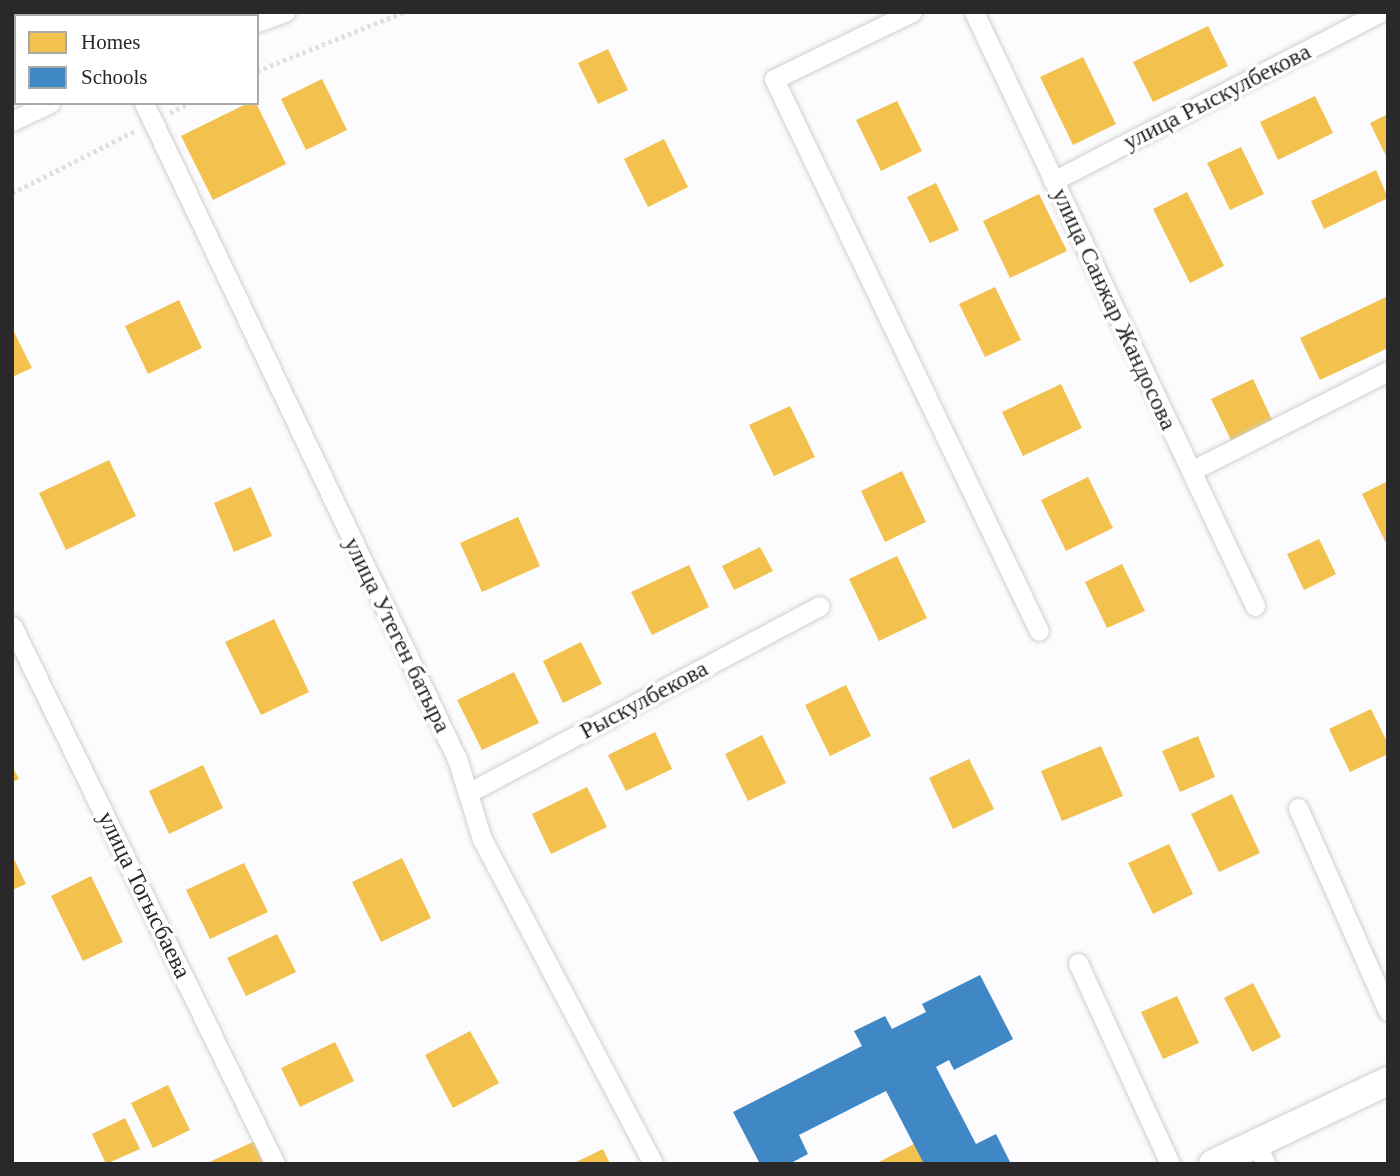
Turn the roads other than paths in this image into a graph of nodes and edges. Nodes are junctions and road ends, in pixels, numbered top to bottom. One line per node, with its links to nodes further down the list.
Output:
1 (285, 12): 5 (street)
2 (912, 12): 15 (street)
3 (974, 12): 9 (street, улица Санжар Жандосова)
4 (1380, 12): 9 (street, улица Рыскулбекова)
5 (259, 21)
6 (46, 105): 8 (street)
7 (145, 105): 16 (street, улица Утеген батыра)
8 (12, 121)
9 (1053, 181): 11 (street, улица Санжар Жандосова)
10 (1388, 371): 11 (street)
11 (1191, 471): 13 (street, улица Санжар Жандосова)
12 (819, 606): 16 (street, Рыскулбекова)
13 (1255, 606)
14 (12, 626): 22 (street, улица Тогысбаева)
15 (1039, 631)
16 (468, 793): 23 (street, улица Утеген батыра)
17 (1298, 808): 19 (street)
18 (1078, 963): 24 (street)
19 (1388, 1011)
20 (1388, 1081): 21 (street)
21 (1261, 1153): 25 (street)
22 (275, 1164)
23 (653, 1164)
24 (1170, 1164)
25 (1213, 1164)

